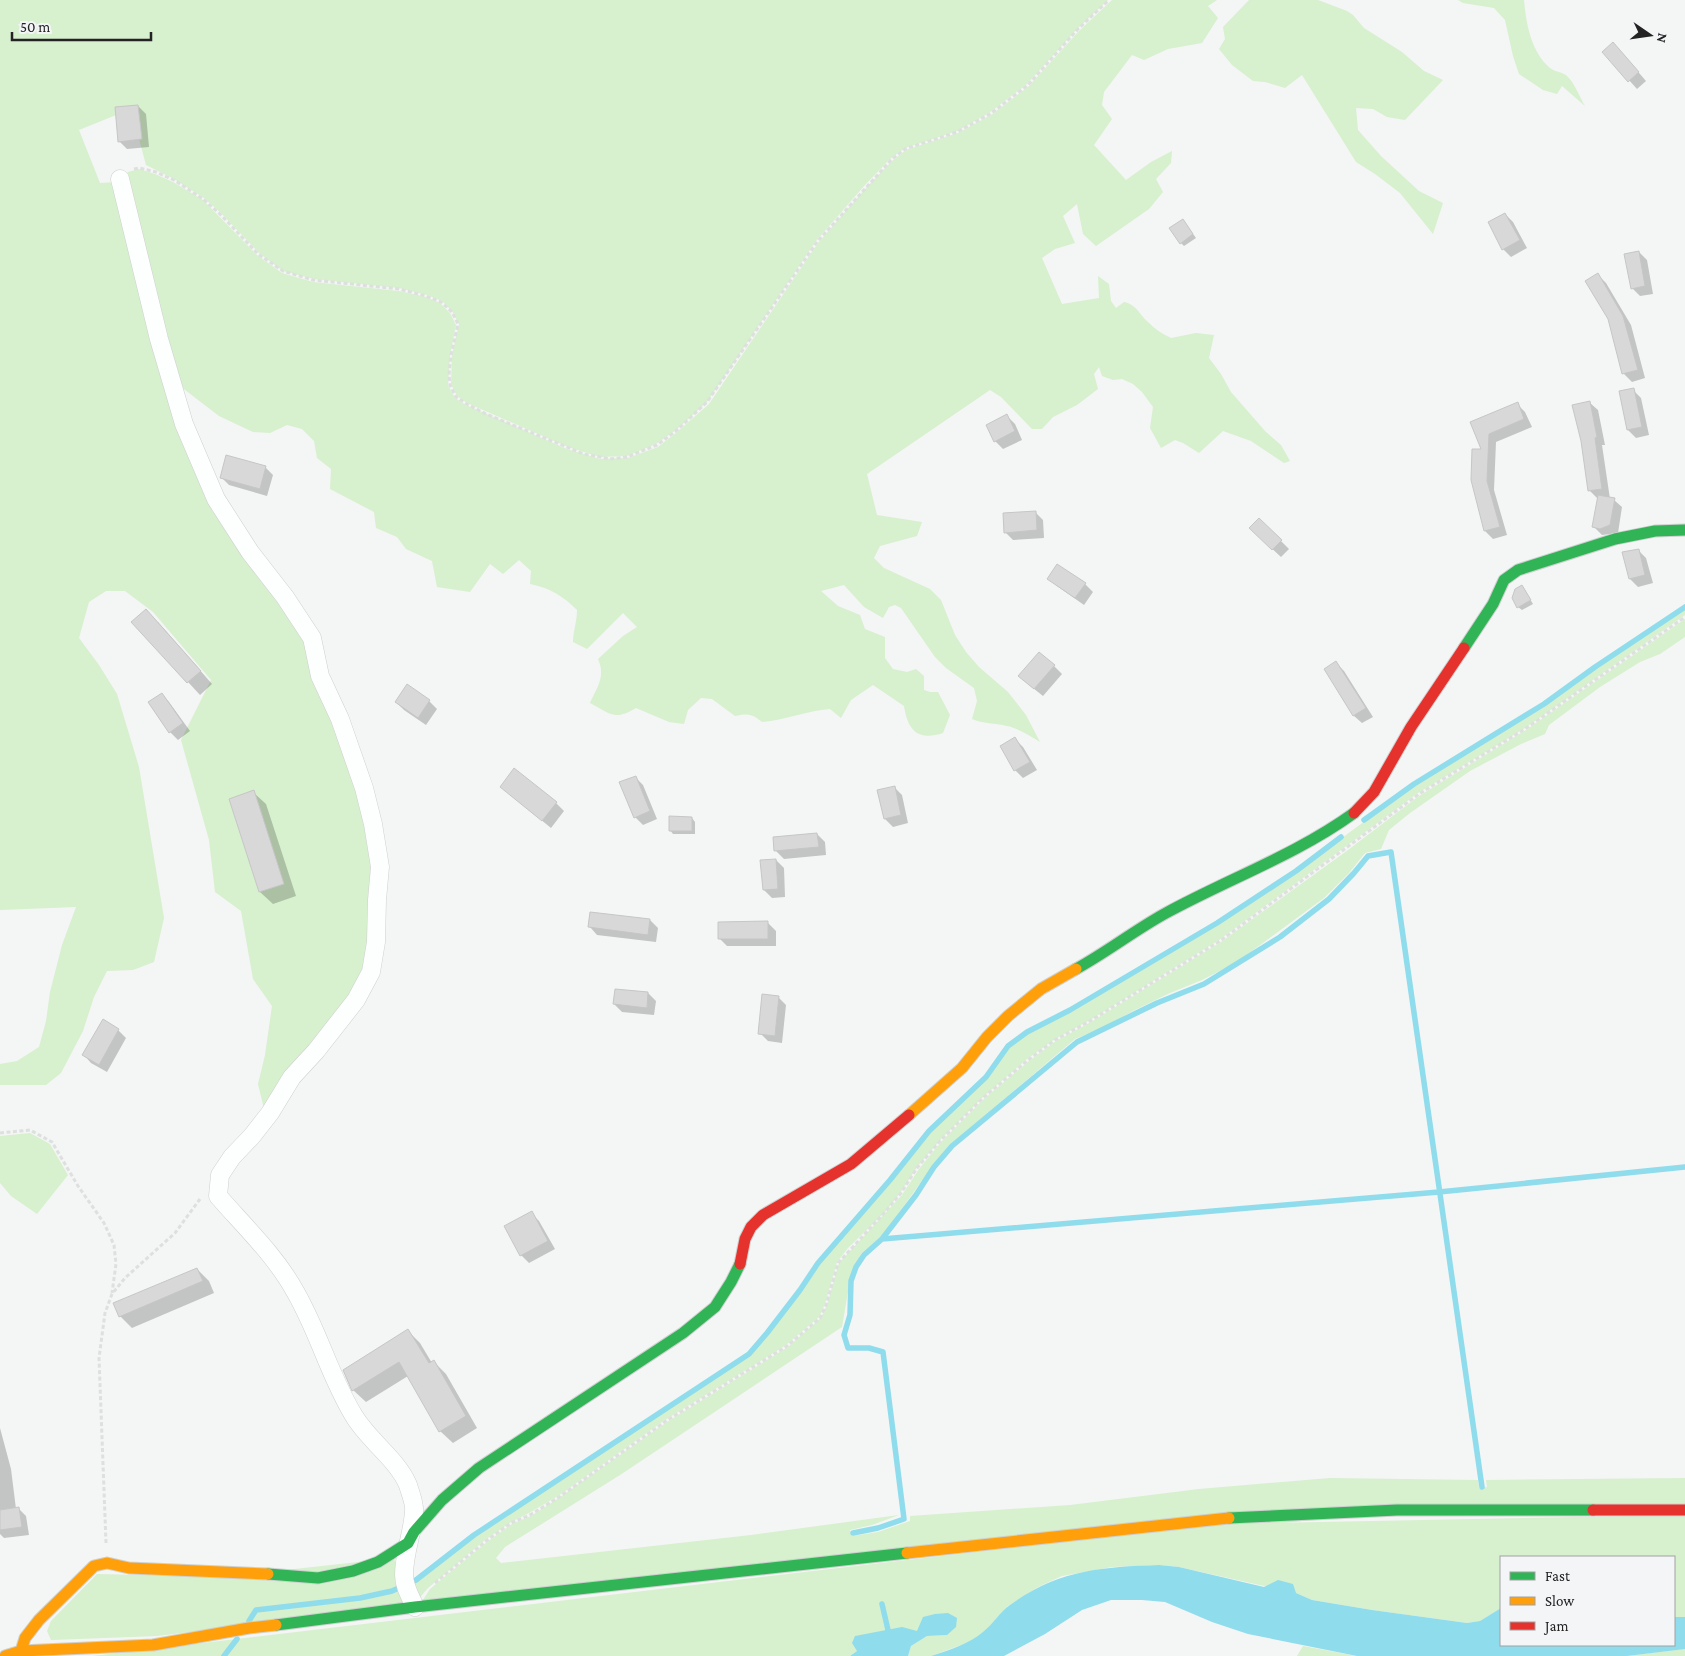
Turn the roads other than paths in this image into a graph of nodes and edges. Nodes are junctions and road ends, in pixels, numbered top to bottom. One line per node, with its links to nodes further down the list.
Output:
1 (120, 179): 4 (street)
2 (1685, 530): 4 (street)
3 (1685, 1510): 5 (street)
4 (408, 1543): 5 (street); 6 (street)
5 (414, 1607): 6 (street)
6 (21, 1654): 7 (street)
7 (5, 1656)

